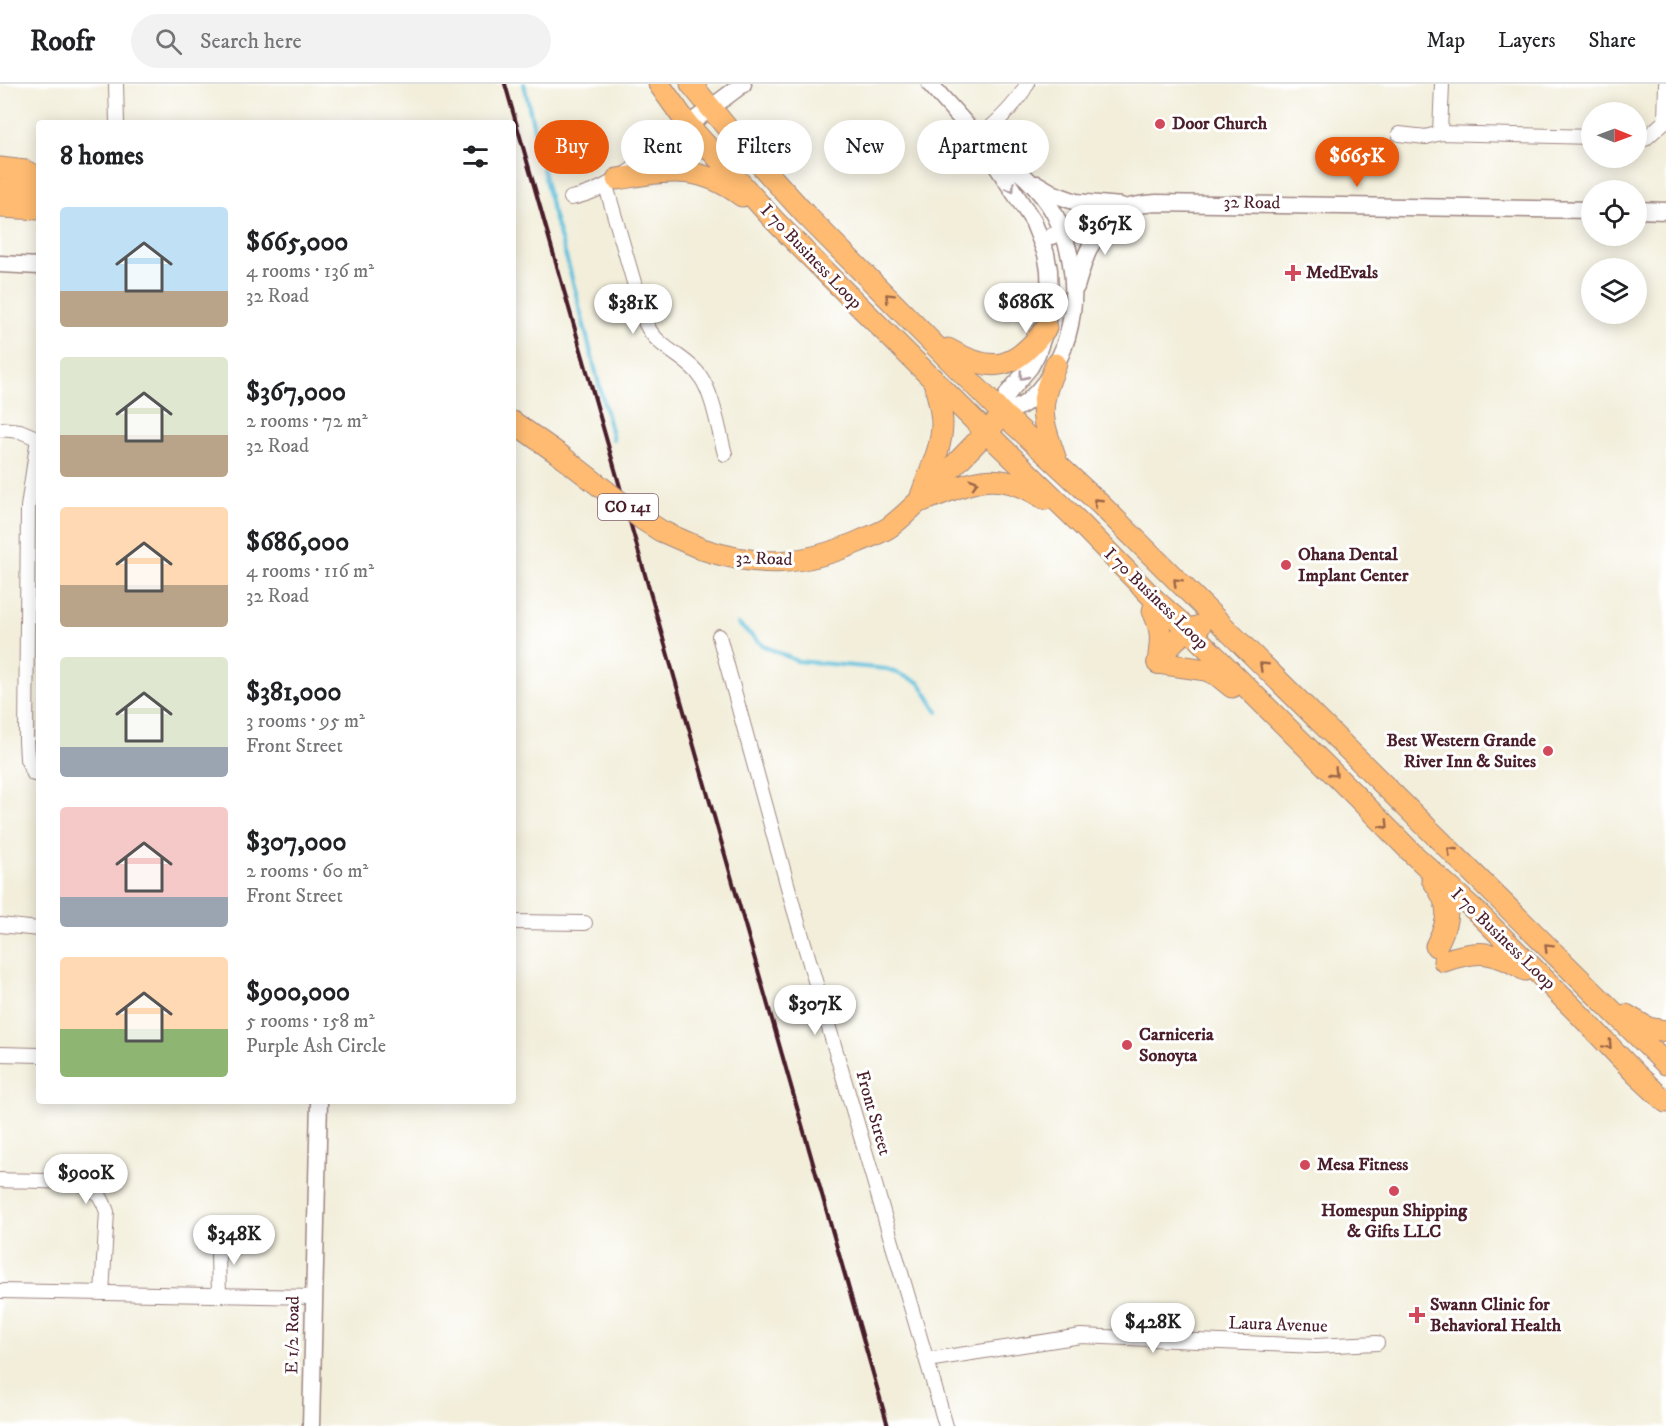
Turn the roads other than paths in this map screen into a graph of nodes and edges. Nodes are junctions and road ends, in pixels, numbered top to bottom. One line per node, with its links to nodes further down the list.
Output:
1 (116, 84): 10 (street)
2 (659, 84): 11 (main road, I 70 Business Loop)
3 (691, 84): 9 (main road, I 70 Business Loop)
4 (743, 84): 9 (street)
5 (930, 84): 13 (street, 32 Road)
6 (1027, 84): 14 (street)
7 (1442, 84): 16 (street)
8 (1666, 84): 15 (street)
9 (710, 109): 12 (street); 42 (main road, I 70 Business Loop, one-way to 9)
10 (117, 120)
11 (684, 120)
12 (695, 120)
13 (962, 120)
14 (998, 120)
15 (1665, 121): 19 (street)
16 (1440, 133): 17 (street); 18 (street)
17 (1399, 134)
18 (1581, 137)
19 (1647, 138)
20 (704, 143): 36 (main road, I 70 Business Loop)
21 (0, 168): 25 (main road)
22 (624, 174): 26 (street)
23 (1003, 174): 38 (street, 32 Road, one-way to 38)
24 (1022, 174): 31 (street); 37 (street, 32 Road)
25 (36, 176)
26 (612, 183): 29 (street); 36 (main road); 52 (street)
27 (0, 189): 28 (main road)
28 (36, 192)
29 (571, 198)
30 (0, 207): 32 (main road)
31 (1128, 207): 33 (street, 32 Road); 37 (street, 32 Road); 41 (street)
32 (36, 209)
33 (1581, 210)
34 (1647, 210): 35 (street)
35 (1666, 211)
36 (773, 219): 45 (main road, I 70 Business Loop)
37 (1062, 231): 38 (street, 32 Road); 41 (street, 32 Road)
38 (1042, 240): 43 (street, 32 Road)
39 (0, 264): 40 (street)
40 (36, 266)
41 (1072, 299): 44 (street, 32 Road)
42 (920, 328): 43 (main road); 46 (main road, I 70 Business Loop)
43 (1046, 328): 46 (street, 32 Road, one-way to 46)
44 (1056, 364): 46 (street, 32 Road); 53 (main road)
45 (933, 378): 49 (main road, I 70 Business Loop); 54 (main road)
46 (1003, 414): 49 (main road, 32 Road / CO 141); 53 (main road, I 70 Business Loop)
47 (516, 424): 54 (main road, 32 Road / CO 141, bridge)
48 (0, 429): 50 (street)
49 (986, 432): 54 (main road, 32 Road / CO 141); 55 (main road, I 70 Business Loop)
50 (36, 438)
51 (36, 453): 62 (street)
52 (725, 454)
53 (1057, 463): 57 (main road, I 70 Business Loop, one-way to 53)
54 (918, 502): 55 (main road, one-way to 55)
55 (1082, 525): 56 (main road, I 70 Business Loop)
56 (1156, 601): 58 (main road, I 70 Business Loop); 60 (main road)
57 (1218, 622): 58 (main road); 68 (main road, I 70 Business Loop, one-way to 57)
58 (1188, 629): 60 (main road); 61 (main road, I 70 Business Loop)
59 (719, 636): 85 (street, Front Street)
60 (1158, 663): 61 (main road)
61 (1302, 741): 63 (main road, I 70 Business Loop, one-way to 63)
62 (34, 774)
63 (1414, 855): 69 (main road, I 70 Business Loop); 69 (main road)
64 (516, 922): 65 (street)
65 (585, 923)
66 (0, 925): 67 (street)
67 (36, 929)
68 (1589, 988): 70 (main road); 73 (main road, I 70 Business Loop)
69 (1556, 991): 74 (main road, I 70 Business Loop, one-way to 74)
70 (1666, 1031)
71 (0, 1054): 72 (street)
72 (36, 1055)
73 (1666, 1064)
74 (1636, 1074): 75 (main road, I 70 Business Loop); 77 (main road)
75 (1666, 1102)
76 (319, 1104): 83 (street, E 1/2 Road)
77 (1666, 1120)
78 (0, 1180): 81 (street)
79 (221, 1234): 82 (street)
80 (0, 1291): 81 (street)
81 (102, 1293): 82 (street)
82 (219, 1295): 83 (street)
83 (314, 1297): 86 (street, E 1/2 Road)
84 (1377, 1342): 85 (street, Laura Avenue)
85 (927, 1360): 87 (street, Front Street)
86 (311, 1426)
87 (946, 1426)

